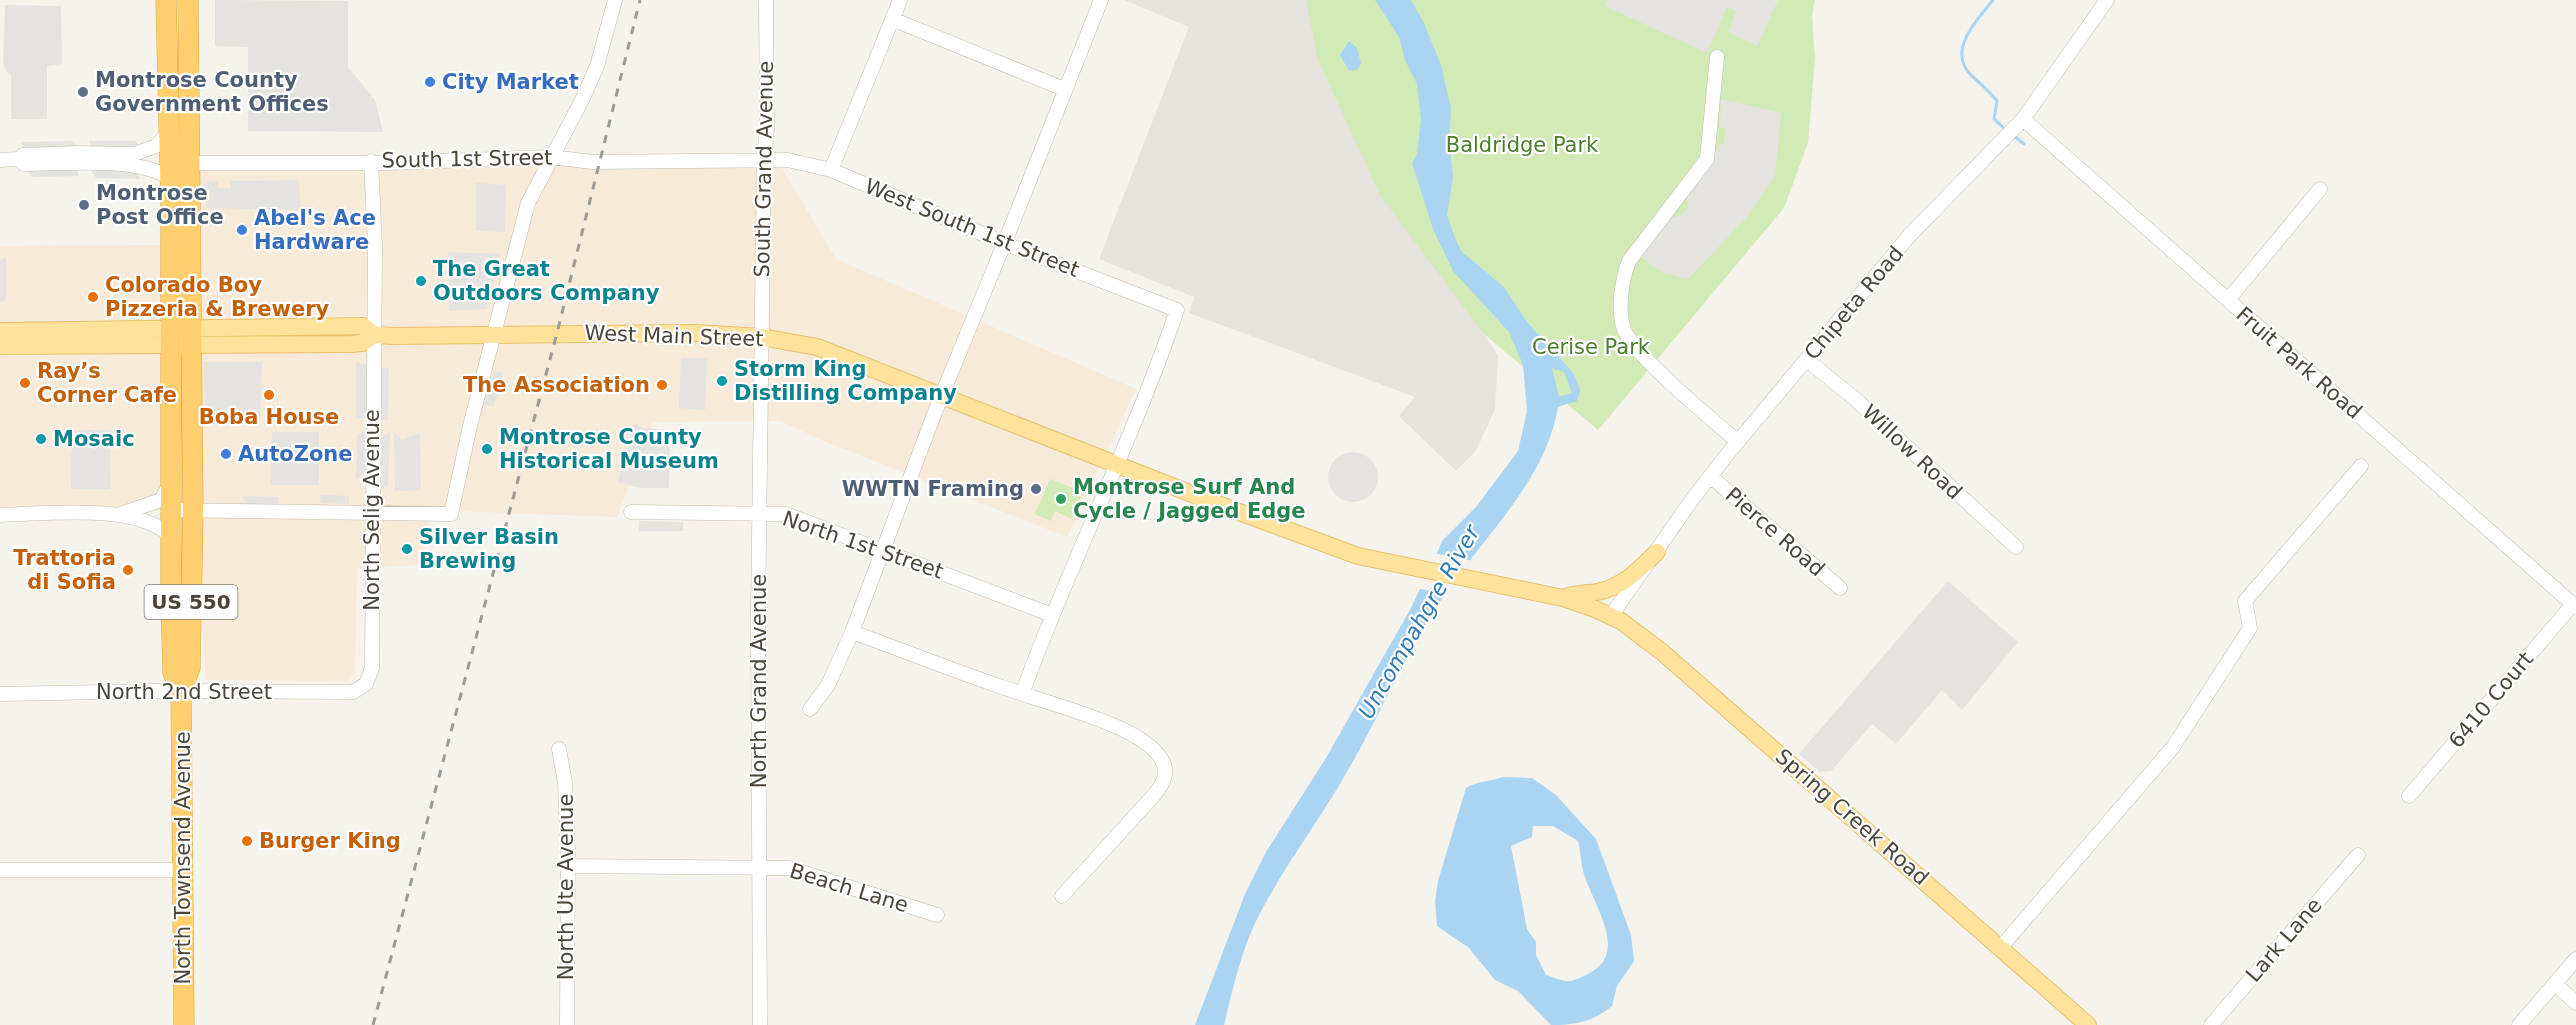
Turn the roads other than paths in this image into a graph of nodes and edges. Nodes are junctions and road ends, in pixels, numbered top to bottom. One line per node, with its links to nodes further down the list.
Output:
1 (166, 0): 12 (highway, US 550)
2 (188, 0): 18 (highway, US 550)
3 (615, 0): 13 (street)
4 (766, 0): 15 (street, South Grand Avenue)
5 (900, 0): 8 (street)
6 (1101, 0): 10 (street)
7 (2107, 0): 11 (street, Chipeta Road)
8 (892, 19): 10 (street); 20 (street)
9 (1717, 57): 33 (street)
10 (1064, 89): 22 (street)
11 (2023, 119): 23 (street, Fruit Park Road); 31 (street, Chipeta Road)
12 (170, 132): 14 (street, South 1st Street); 19 (highway, US 550)
13 (551, 157): 15 (street, South 1st Street); 17 (street, South 1st Street); 26 (street)
14 (18, 159): 16 (street, South 1st Street); 19 (street, South 1st Street)
15 (764, 159): 20 (street, West South 1st Street); 29 (street, South Grand Avenue)
16 (0, 160)
17 (371, 161): 18 (street, South 1st Street); 25 (street, North Selig Avenue)
18 (189, 163): 19 (street, South 1st Street); 28 (highway, US 550)
19 (170, 170): 27 (highway, US 550)
20 (831, 170): 22 (street, West South 1st Street)
21 (2320, 189): 23 (street)
22 (1004, 243): 32 (street); 34 (street, West South 1st Street)
23 (2228, 300): 51 (street, Fruit Park Road)
24 (0, 331): 27 (main road)
25 (375, 335): 26 (main road, West Main Street); 28 (main road, West Main Street); 42 (street, North Selig Avenue)
26 (495, 335): 29 (main road, West Main Street); 42 (street)
27 (170, 338): 28 (main road, West Main Street); 30 (main road); 37 (highway, North Townsend Avenue / US 550)
28 (190, 338): 39 (highway, North Townsend Avenue / US 550)
29 (762, 338): 32 (main road, West Main Street); 41 (street, North Grand Avenue)
30 (0, 346)
31 (1807, 360): 33 (street, Chipeta Road); 46 (street, Willow Road)
32 (942, 396): 34 (main road, West Main Street); 47 (street)
33 (1738, 442): 36 (street, Chipeta Road)
34 (1117, 464): 50 (main road, West Main Street); 52 (street)
35 (2361, 466): 69 (street)
36 (1710, 476): 48 (street, Chipeta Road); 49 (street, Pierce Road)
37 (171, 480): 38 (highway, North Townsend Avenue / US 550); 43 (street)
38 (170, 510): 39 (street); 45 (highway, North Townsend Avenue / US 550)
39 (193, 511): 42 (street); 56 (highway, North Townsend Avenue / US 550)
40 (631, 512): 41 (street, North 1st Street)
41 (761, 513): 47 (street, North 1st Street); 64 (street, North Grand Avenue)
42 (372, 514): 55 (street, North Selig Avenue)
43 (115, 515): 44 (street); 45 (street)
44 (0, 516)
45 (172, 537): 56 (highway, North Townsend Avenue / US 550)
46 (2016, 547)
47 (884, 549): 52 (street, North 1st Street); 54 (street)
48 (1657, 552): 50 (main road); 53 (street, Chipeta Road)
49 (1840, 588)
50 (1563, 598): 53 (main road, West Main Street)
51 (2574, 605): 61 (street, 6410 Court)
52 (1052, 615): 58 (street)
53 (1611, 616): 69 (main road, Spring Creek Road)
54 (852, 632): 58 (street); 59 (street)
55 (366, 684): 56 (street, North 2nd Street)
56 (182, 691): 57 (street, North 2nd Street); 66 (highway, North Townsend Avenue / US 550)
57 (0, 694)
58 (1022, 694): 67 (street)
59 (810, 709)
60 (559, 749): 63 (street, North Ute Avenue)
61 (2409, 796)
62 (2358, 855): 77 (street, Lark Lane)
63 (567, 866): 64 (street, Beach Lane); 74 (street, North Ute Avenue)
64 (760, 867): 68 (street, Beach Lane); 75 (street, North Grand Avenue)
65 (0, 870): 66 (street)
66 (184, 870): 73 (highway, North Townsend Avenue / US 550)
67 (1062, 896)
68 (937, 915)
69 (2001, 947): 76 (main road, Spring Creek Road)
70 (2576, 959): 71 (street)
71 (2554, 984): 72 (street); 78 (street)
72 (2576, 1003)
73 (184, 1025)
74 (567, 1025)
75 (760, 1025)
76 (2088, 1025)
77 (2211, 1025)
78 (2519, 1025)

